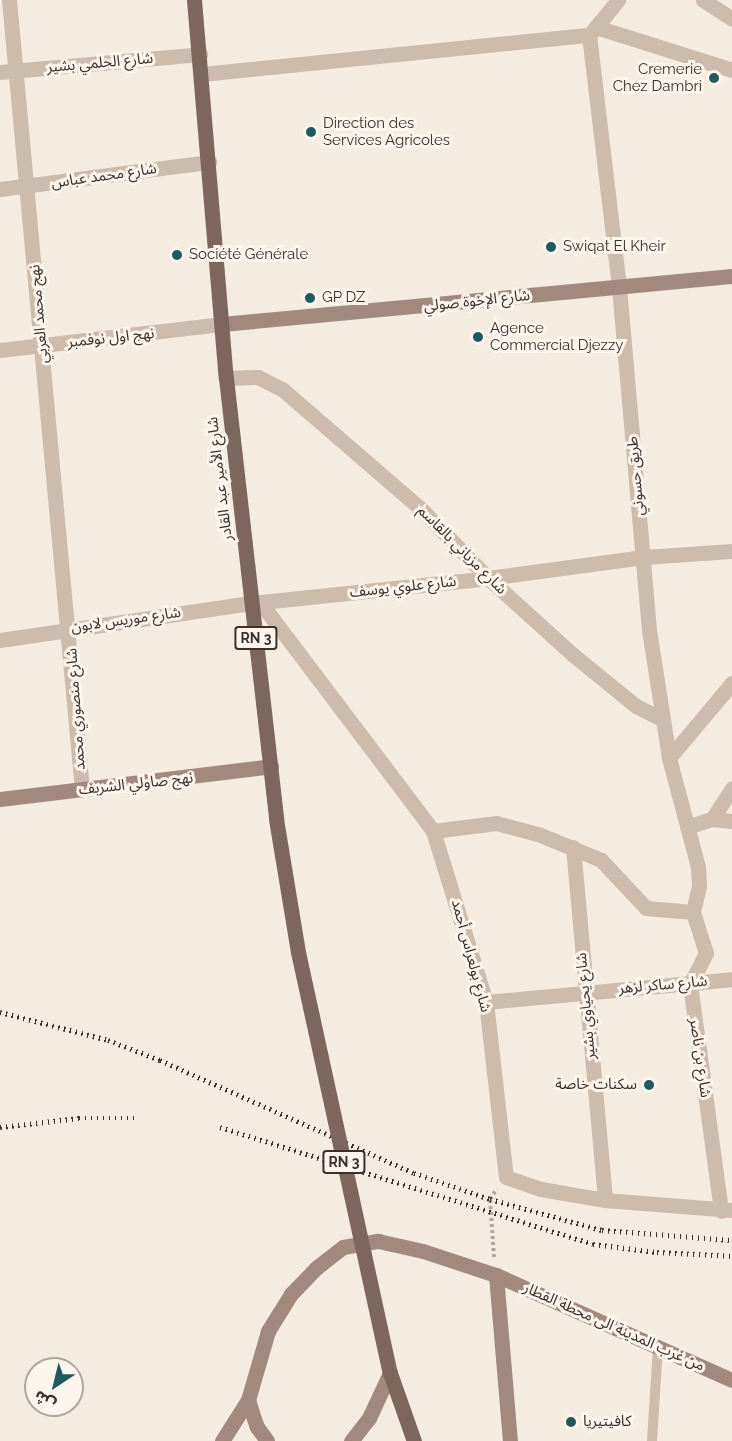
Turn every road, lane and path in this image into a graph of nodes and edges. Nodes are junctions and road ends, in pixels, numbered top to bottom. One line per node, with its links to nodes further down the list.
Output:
1 (9, 0): 9 (street, نهج محمد العربي)
2 (194, 0): 7 (main road, شارع الأمير عبد القادر / RN 3)
3 (618, 0): 6 (street)
4 (703, 0): 5 (street)
5 (732, 19)
6 (593, 31): 8 (street); 11 (street); 16 (street, طريق حسوني)
7 (200, 54): 9 (street, شارع الحلمي بشير); 11 (main road, شارع الأمير عبد القادر / RN 3)
8 (732, 70)
9 (18, 71): 10 (street, شارع الحلمي بشير); 13 (street, نهج محمد العربي)
10 (0, 72)
11 (202, 74): 12 (main road, شارع الأمير عبد القادر / RN 3)
12 (209, 162): 13 (street, شارع محمد عباس); 17 (main road, شارع الأمير عبد القادر / RN 3)
13 (27, 186): 14 (street, شارع محمد عباس); 18 (street, نهج محمد العربي)
14 (0, 189)
15 (732, 276): 16 (street, شارع الإخوة صولي)
16 (618, 287): 17 (street, شارع الإخوة صولي); 22 (street, طريق حسوني)
17 (222, 324): 18 (street, نهج اول نوفمبر); 20 (main road, شارع الأمير عبد القادر / RN 3)
18 (42, 345): 19 (street, نهج اول نوفمبر); 25 (street, نهج محمد العربي)
19 (0, 350)
20 (226, 378): 23 (street, شارع مزياني بالقاسم); 24 (main road, شارع الأمير عبد القادر / RN 3)
21 (732, 551): 22 (street, شارع علوي يوسف)
22 (644, 557): 23 (street, شارع علوي يوسف); 28 (street, طريق حسوني)
23 (488, 578): 24 (street, شارع علوي يوسف); 28 (street, شارع مزياني بالقاسم)
24 (256, 603): 25 (street, شارع موريس لابون); 30 (main road, شارع الأمير عبد القادر / RN 3); 37 (street, شارع بولعراس أحمد)
25 (70, 627): 26 (street, شارع موريس لابون); 32 (street, شارع منصوري محمد)
26 (0, 640)
27 (732, 683): 29 (street)
28 (663, 720): 29 (street, طريق حسوني)
29 (669, 758): 36 (street, طريق حسوني)
30 (270, 766): 32 (street, نهج صاولي الشربف); 49 (main road, شارع الأمير عبد القادر / RN 3, bridge)
31 (732, 788): 34 (street)
32 (82, 790): 33 (street, نهج صاولي الشربف)
33 (0, 800)
34 (712, 819): 35 (street); 36 (street)
35 (732, 821)
36 (687, 827): 39 (street, طريق حسوني)
37 (433, 831): 38 (street); 43 (street, شارع بولعراس أحمد)
38 (573, 846): 39 (street); 42 (street, شارع يحياوي بشير)
39 (693, 912): 41 (street)
40 (732, 979): 41 (street, شارع ساكر لزهر)
41 (690, 984): 42 (street, شارع ساكر لزهر); 46 (street, شارع بن ناصر)
42 (584, 991): 43 (street, شارع ساكر لزهر); 45 (street, شارع يحياوي بشير)
43 (486, 1002): 44 (street, شارع بولعراس أحمد)
44 (506, 1177): 45 (street); 47 (path)
45 (605, 1200): 46 (street)
46 (727, 1211)
47 (496, 1275): 48 (street, من غرب المدينة الى محطة القطار); 51 (street, من غرب المدينة الى محطة القطار); 56 (street)
48 (658, 1345): 50 (street, من غرب المدينة الى محطة القطار); 57 (lane)
49 (390, 1372): 54 (street); 55 (main road, RN 3)
50 (731, 1382)
51 (248, 1400): 52 (street); 53 (street)
52 (222, 1441)
53 (267, 1441)
54 (351, 1441)
55 (414, 1441)
56 (510, 1441)
57 (652, 1441)

